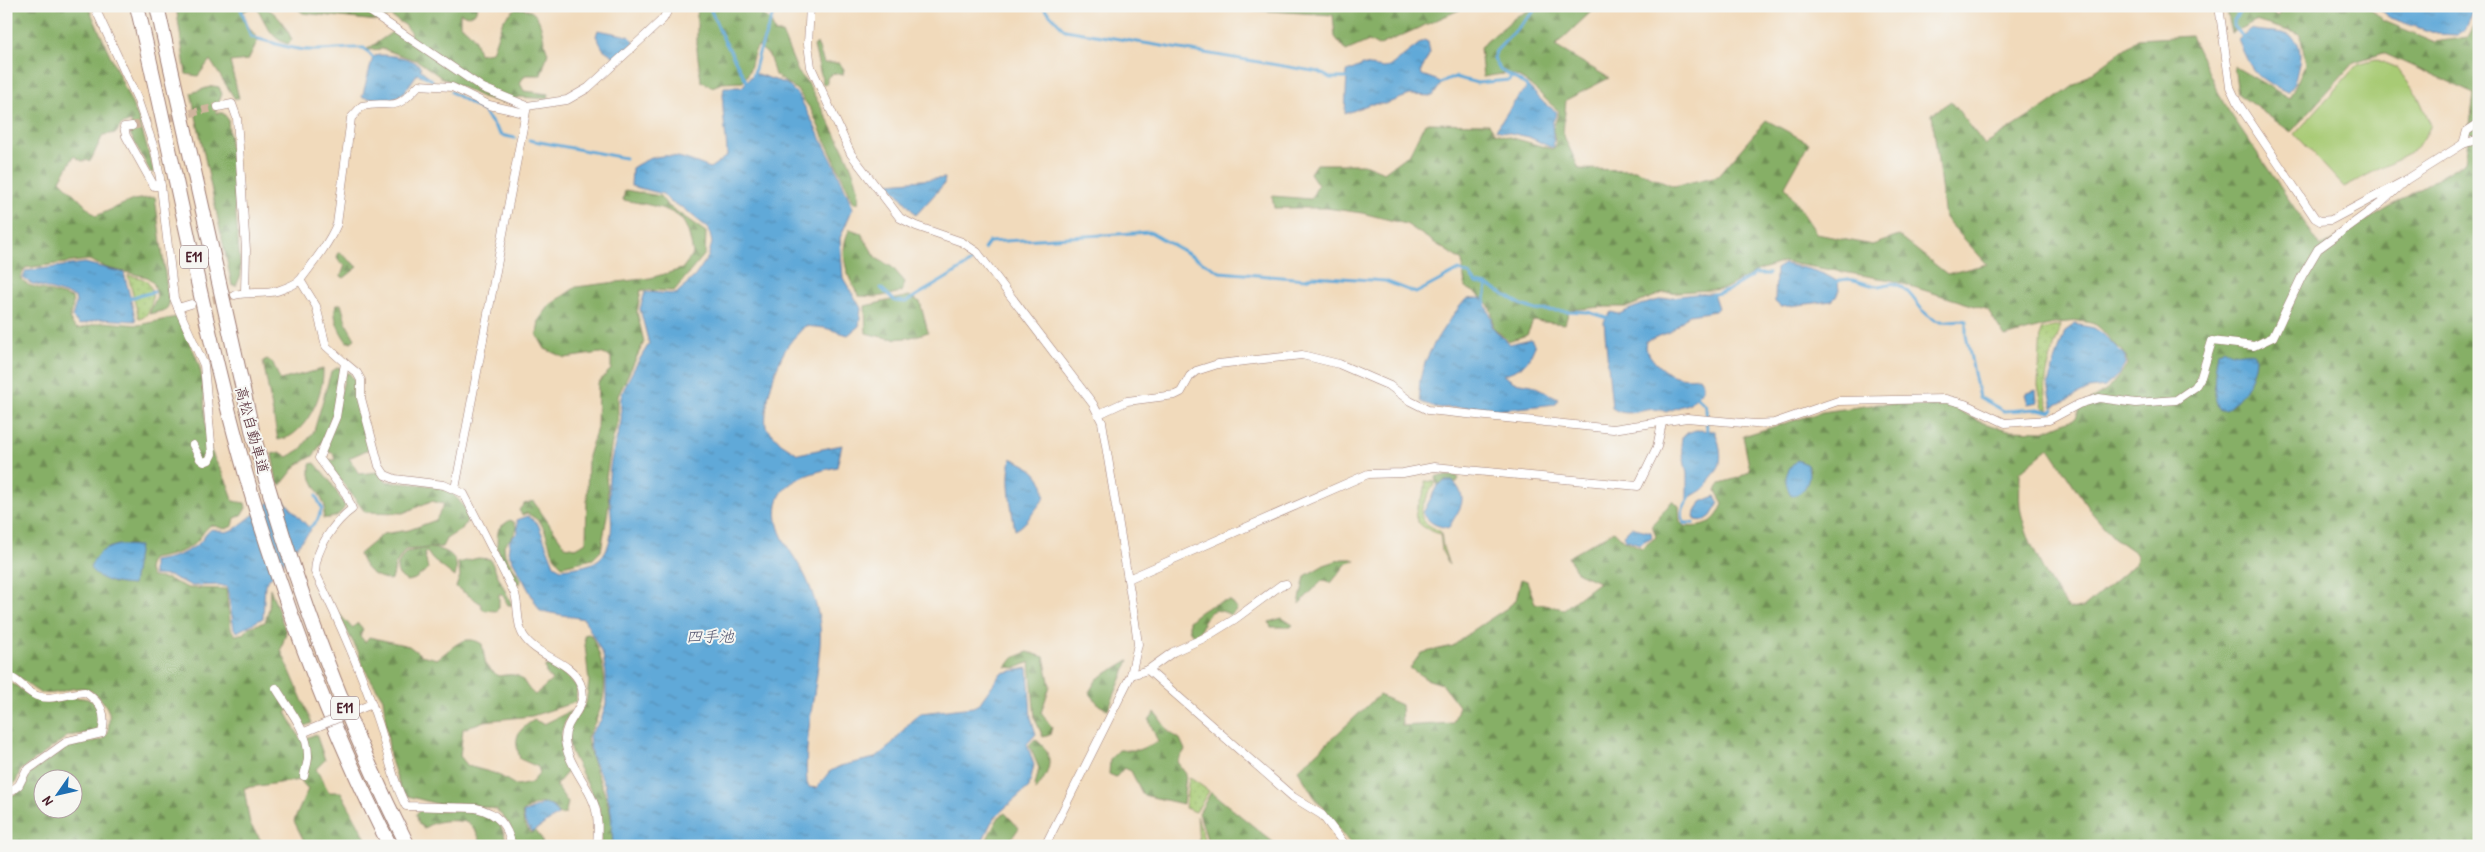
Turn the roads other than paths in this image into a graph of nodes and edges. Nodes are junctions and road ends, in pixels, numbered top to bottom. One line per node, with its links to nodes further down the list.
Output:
1 (94, 6): 17 (street)
2 (130, 6): 11 (highway)
3 (137, 6): 11 (highway, 高松自動車道 / E11)
4 (157, 6): 39 (highway, 高松自動車道 / E11)
5 (362, 6): 10 (street)
6 (670, 6): 10 (street)
7 (810, 6): 24 (street)
8 (2219, 6): 16 (street)
9 (218, 107): 19 (street)
10 (526, 109): 18 (street); 27 (street)
11 (164, 118): 38 (highway, 高松自動車道 / E11)
12 (2479, 123): 15 (street)
13 (132, 126): 17 (street)
14 (2479, 139): 15 (street)
15 (2463, 144): 16 (street)
16 (2406, 180): 25 (street)
17 (161, 186): 22 (street)
18 (300, 280): 19 (street); 23 (street)
19 (245, 292): 20 (street)
20 (235, 295)
21 (191, 304): 22 (street)
22 (178, 308): 26 (street)
23 (345, 363): 27 (street); 34 (street)
24 (1099, 414): 25 (street); 28 (street)
25 (1662, 423): 28 (street)
26 (193, 445)
27 (455, 489): 41 (street)
28 (1128, 579): 31 (street)
29 (1286, 584): 30 (street)
30 (1148, 670): 31 (street); 43 (street)
31 (1131, 675): 42 (street)
32 (6, 678): 37 (street)
33 (276, 688): 35 (street)
34 (370, 705): 35 (street, bridge); 40 (street)
35 (305, 732): 36 (street)
36 (304, 776)
37 (6, 795)
38 (390, 846)
39 (408, 846)
40 (512, 846)
41 (597, 846)
42 (1045, 846)
43 (1346, 846)

